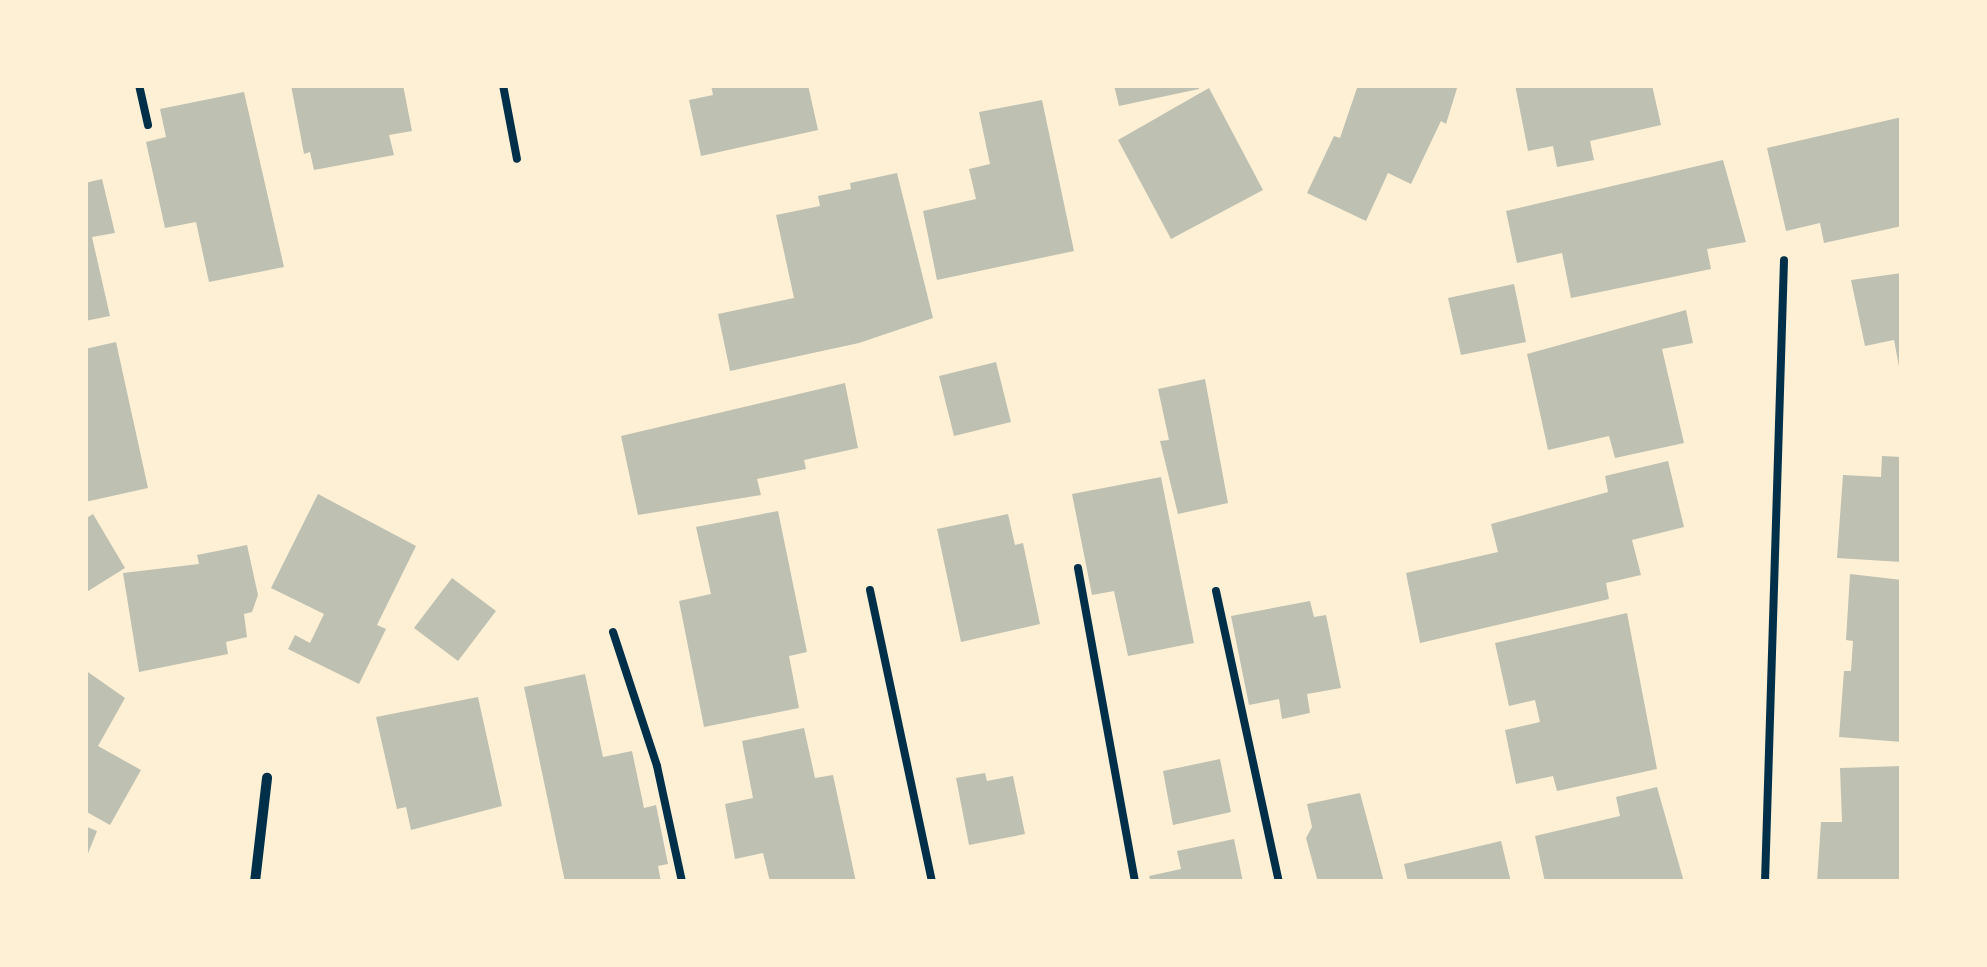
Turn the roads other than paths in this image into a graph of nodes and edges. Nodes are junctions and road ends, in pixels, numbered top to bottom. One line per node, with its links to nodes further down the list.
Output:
1 (139, 85): 3 (lane)
2 (503, 85): 4 (lane)
3 (148, 125)
4 (518, 159)
5 (1784, 260): 16 (lane)
6 (1078, 568): 14 (lane)
7 (870, 590): 13 (lane)
8 (1216, 591): 15 (lane)
9 (613, 632): 12 (lane)
10 (267, 778): 11 (street)
11 (254, 882)
12 (682, 882)
13 (932, 882)
14 (1135, 882)
15 (1279, 882)
16 (1766, 882)

